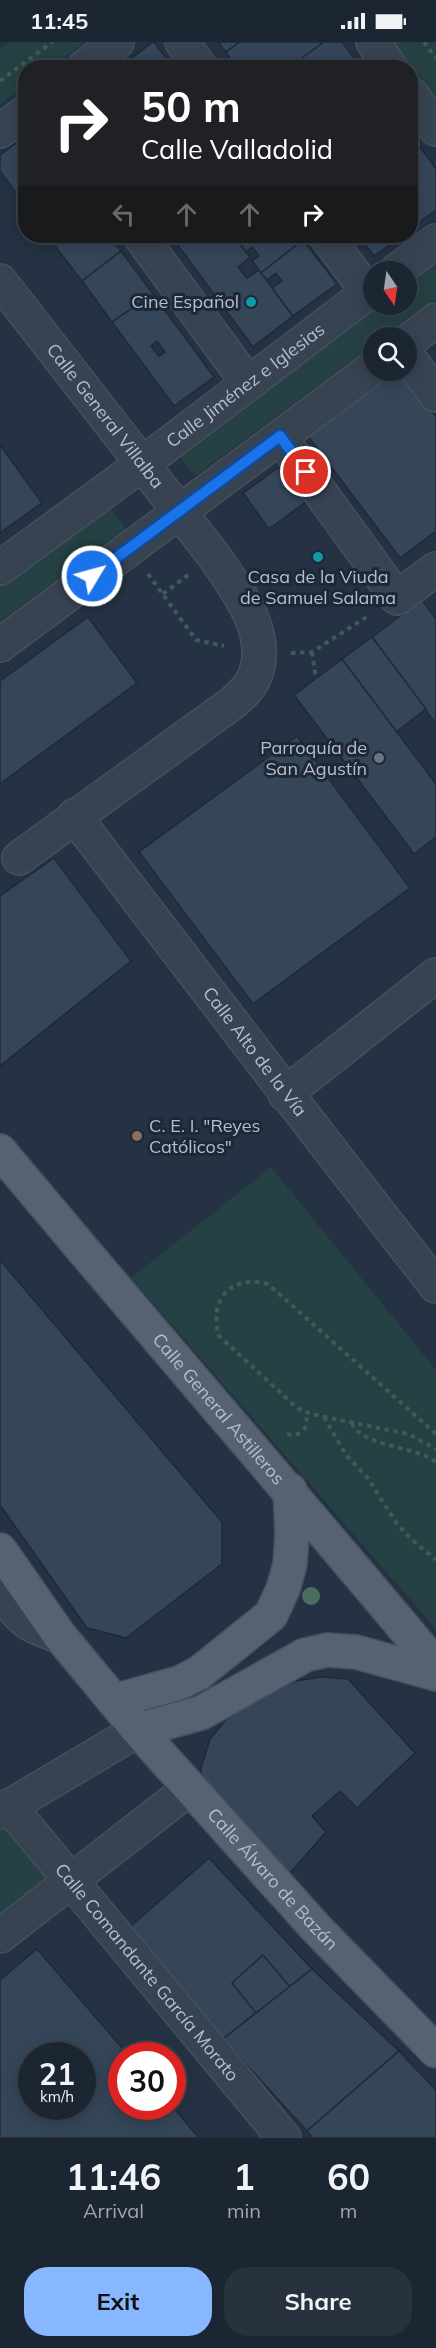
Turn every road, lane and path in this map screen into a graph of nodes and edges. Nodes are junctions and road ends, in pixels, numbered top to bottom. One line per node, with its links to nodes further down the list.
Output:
1 (52, 42): 7 (path)
2 (117, 42): 8 (street)
3 (182, 42): 9 (street)
4 (373, 42): 10 (street)
5 (424, 42): 6 (path)
6 (436, 58)
7 (28, 60)
8 (93, 60)
9 (195, 60)
10 (385, 60)
11 (18, 68): 12 (path)
12 (0, 81)
13 (418, 104): 15 (street)
14 (18, 118): 16 (street)
15 (436, 129)
16 (0, 131)
17 (436, 241): 20 (street)
18 (145, 243): 28 (street)
19 (332, 243): 21 (street)
20 (410, 261)
21 (363, 280)
22 (0, 281): 31 (street, Calle General Villalba)
23 (363, 296): 28 (street, Calle Jiménez e Iglesias)
24 (436, 321): 25 (street)
25 (417, 335)
26 (417, 369): 29 (street)
27 (363, 375): 30 (street)
28 (248, 383): 31 (street, Calle Jiménez e Iglesias)
29 (436, 394)
30 (280, 436): 32 (street); 36 (street)
31 (142, 464): 32 (street, Calle General Villalba); 34 (street, Calle Jiménez e Iglesias)
32 (180, 511): 33 (street); 39 (street, Calle General Villalba)
33 (129, 549): 37 (street); 39 (path)
34 (0, 568)
35 (436, 569): 36 (street)
36 (397, 597): 38 (path)
37 (0, 645)
38 (312, 652): 39 (path); 40 (path)
39 (256, 667): 41 (street)
40 (316, 679)
41 (74, 816): 42 (street); 44 (street, Calle Alto de la Vía)
42 (19, 858)
43 (436, 975): 44 (street)
44 (285, 1094): 46 (street, Calle Alto de la Vía)
45 (0, 1151): 52 (main road, Calle General Astilleros)
46 (436, 1287)
47 (324, 1417): 48 (path); 49 (path); 54 (path)
48 (352, 1423): 50 (path); 51 (path)
49 (436, 1434)
50 (436, 1449)
51 (436, 1462)
52 (290, 1491): 57 (main road, Calle General Astilleros); 59 (main road)
53 (0, 1550): 56 (main road, Calle Álvaro de Bazán)
54 (436, 1560)
55 (0, 1590): 56 (street)
56 (60, 1636): 59 (main road, Calle Álvaro de Bazán)
57 (436, 1666)
58 (436, 1674): 60 (main road)
59 (114, 1701): 60 (main road, Calle Álvaro de Bazán)
60 (138, 1730): 61 (main road, Calle Álvaro de Bazán); 62 (street)
61 (190, 1788): 63 (street); 65 (main road, Calle Álvaro de Bazán)
62 (4, 1809): 63 (street, Calle Comandante García Morato)
63 (70, 1881): 64 (street); 66 (street, Calle Comandante García Morato)
64 (0, 1936)
65 (436, 2051)
66 (284, 2138)

